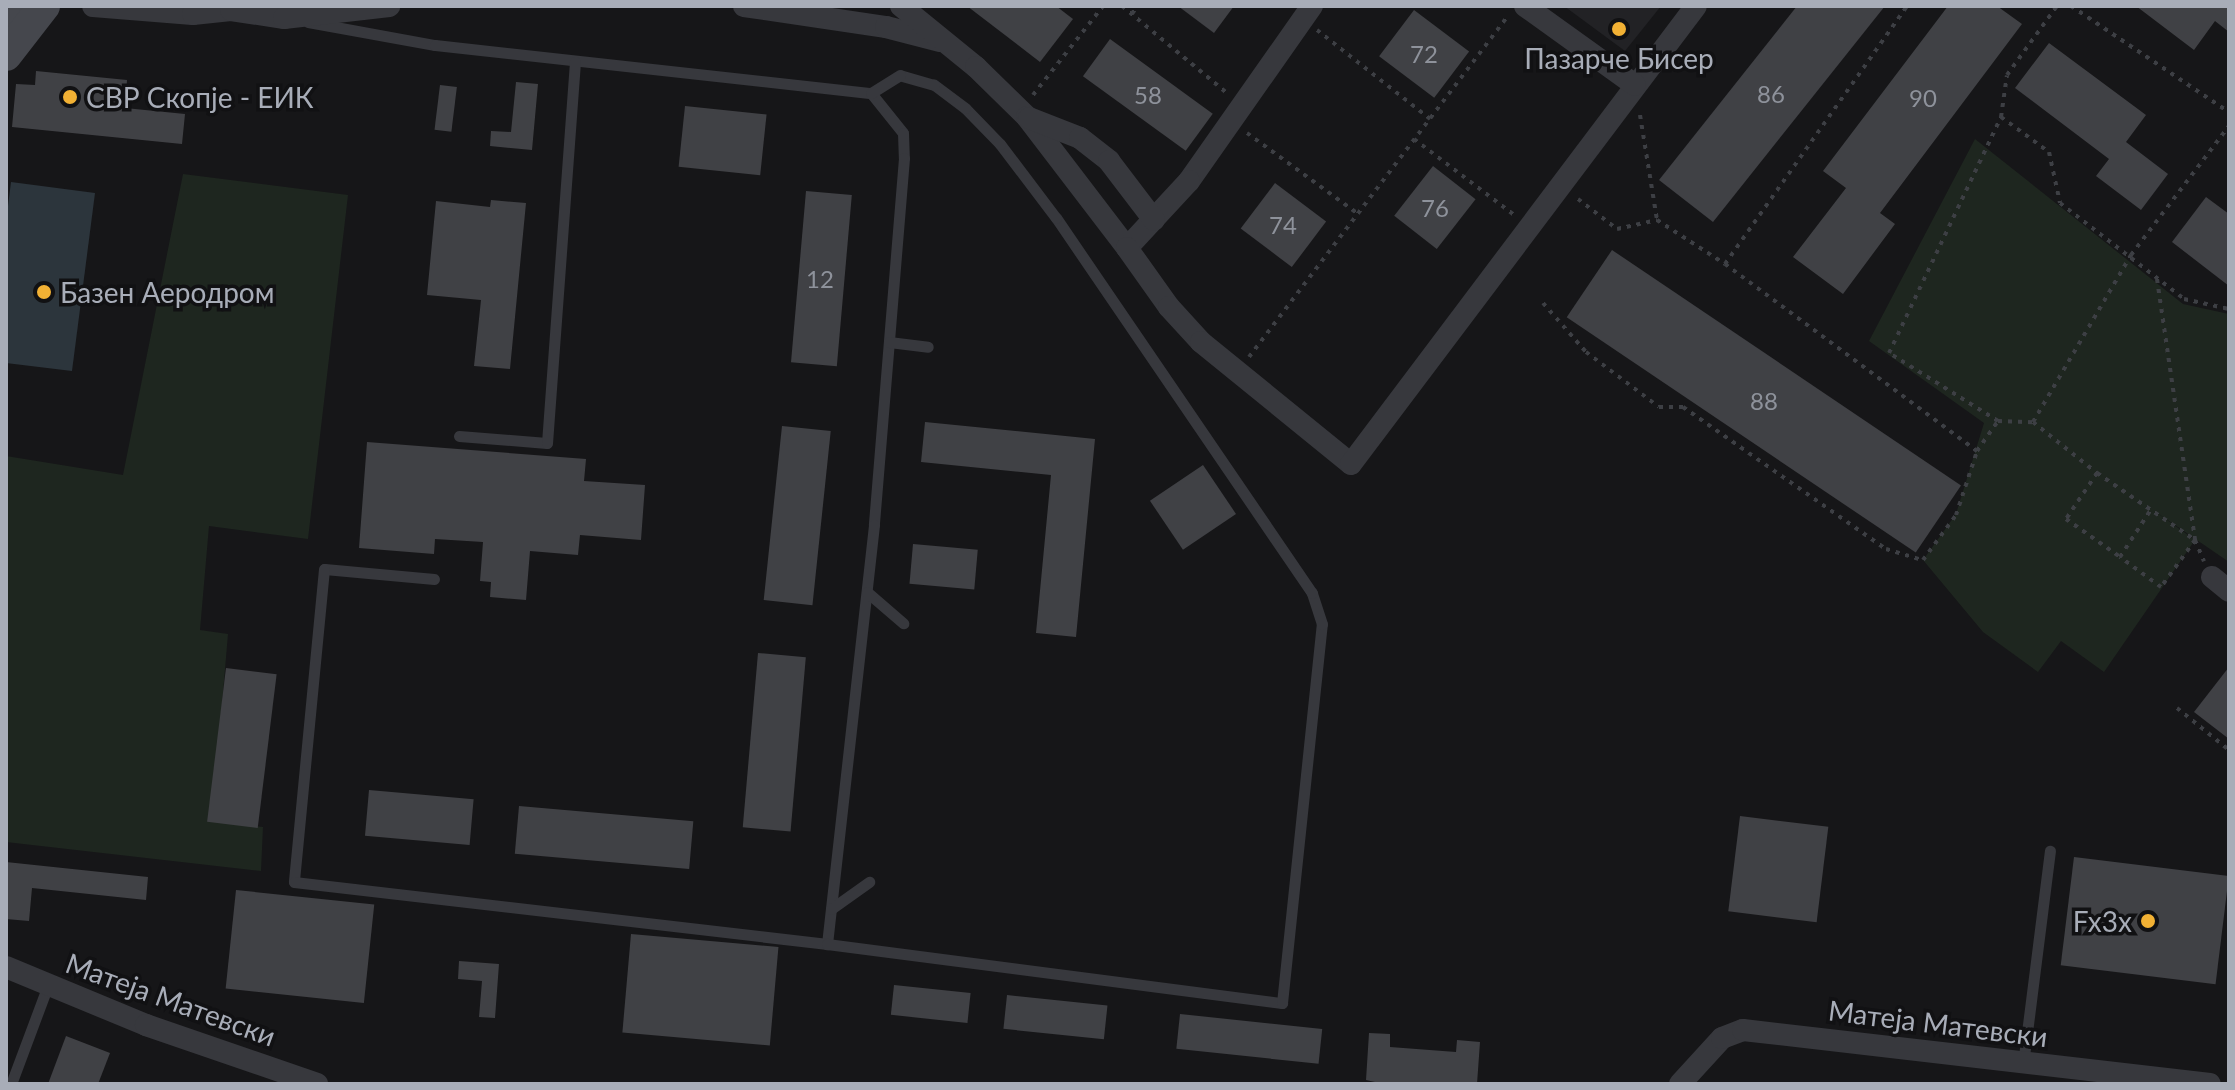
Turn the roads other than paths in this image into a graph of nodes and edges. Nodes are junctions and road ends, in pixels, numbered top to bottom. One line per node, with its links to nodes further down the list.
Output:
1 (11, 6): 11 (street)
2 (44, 6): 15 (street)
3 (93, 6): 9 (street)
4 (389, 6): 13 (street)
5 (744, 6): 14 (street)
6 (901, 6): 14 (street)
7 (1525, 6): 17 (street)
8 (1696, 6): 17 (street)
9 (225, 8): 10 (street)
10 (261, 10): 13 (street)
11 (6, 11)
12 (1308, 12): 20 (street)
13 (284, 18): 16 (lane)
14 (945, 42): 19 (street)
15 (6, 55)
16 (575, 62): 18 (lane); 24 (lane)
17 (1635, 85): 21 (street)
18 (871, 93): 22 (lane); 31 (lane)
19 (1024, 114): 20 (street); 21 (street)
20 (1154, 220): 21 (street)
21 (1127, 248)
22 (889, 342): 23 (lane); 26 (lane)
23 (928, 347)
24 (459, 436)
25 (434, 579): 31 (lane)
26 (867, 592): 27 (lane); 30 (lane)
27 (903, 623)
28 (2050, 851): 34 (lane)
29 (869, 882): 30 (lane)
30 (831, 909): 31 (lane)
31 (827, 944)
32 (6, 967): 33 (street, Матеја Матевски)
33 (48, 985): 35 (street, Матеја Матевски); 36 (lane)
34 (2023, 1065): 37 (street, Матеја Матевски); 38 (street, Матеја Матевски)
35 (305, 1082)
36 (11, 1084)
37 (1680, 1084)
38 (2210, 1084)

